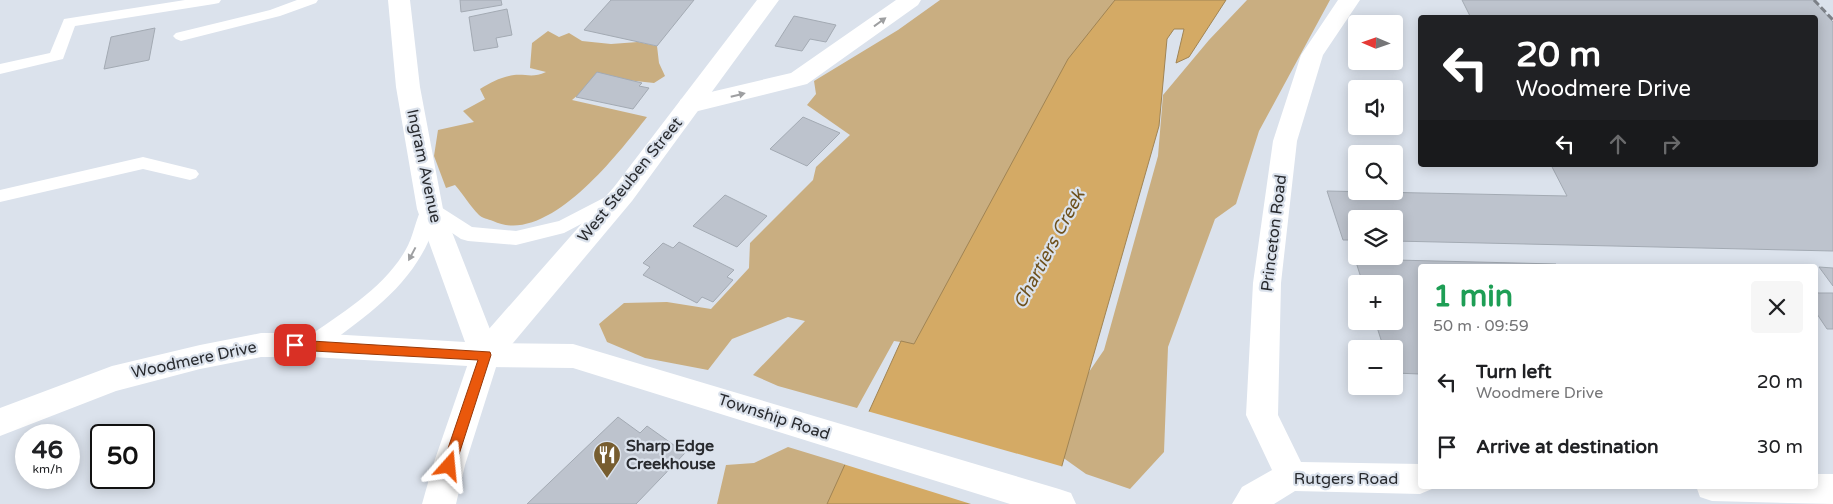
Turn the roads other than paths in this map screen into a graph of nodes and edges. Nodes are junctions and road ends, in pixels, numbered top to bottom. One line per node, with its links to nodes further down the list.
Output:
1 (214, 0): 8 (lane)
2 (311, 0): 7 (lane)
3 (399, 0): 13 (street, Ingram Avenue)
4 (768, 0): 9 (street, West Steuben Street)
5 (910, 0): 9 (street, one-way to 5)
6 (1349, 0): 17 (street, Princeton Road)
7 (181, 36)
8 (0, 69)
9 (690, 105): 11 (street, West Steuben Street)
10 (190, 174): 12 (lane)
11 (623, 194): 13 (lane); 15 (street, West Steuben Street)
12 (0, 196)
13 (430, 209): 14 (lane, one-way to 14); 15 (street, Ingram Avenue)
14 (312, 345): 15 (street, Woodmere Drive); 16 (street, Woodmere Drive)
15 (485, 355): 21 (street); 22 (street, Township Road)
16 (0, 422)
17 (1291, 476): 18 (street, Rutgers Road); 23 (street, Rutgers Road)
18 (1418, 479)
19 (1818, 489): 20 (street)
20 (1833, 489)
21 (439, 504)
22 (1058, 504)
23 (1249, 504)

